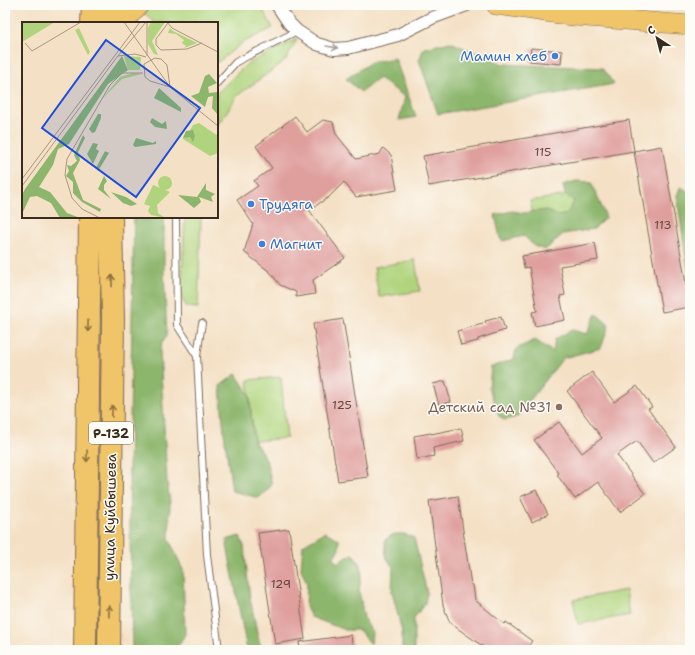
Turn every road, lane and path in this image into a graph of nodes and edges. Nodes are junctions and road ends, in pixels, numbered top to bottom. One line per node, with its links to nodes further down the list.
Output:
1 (92, 5): 7 (highway)
2 (115, 5): 8 (highway)
3 (139, 5): 9 (main road)
4 (277, 5): 11 (street)
5 (467, 5): 11 (street, one-way to 5)
6 (496, 5): 10 (main road)
7 (92, 22)
8 (114, 22)
9 (124, 22)
10 (690, 25)
11 (297, 31): 12 (lane)
12 (218, 82)
13 (90, 218): 18 (highway, улица Куйбышева / Р-132, one-way to 18)
14 (111, 218): 19 (highway, улица Куйбышева / Р-132, one-way to 14)
15 (176, 218): 17 (lane)
16 (202, 324): 17 (lane)
17 (197, 356): 20 (lane)
18 (85, 650)
19 (109, 650)
20 (219, 650)

